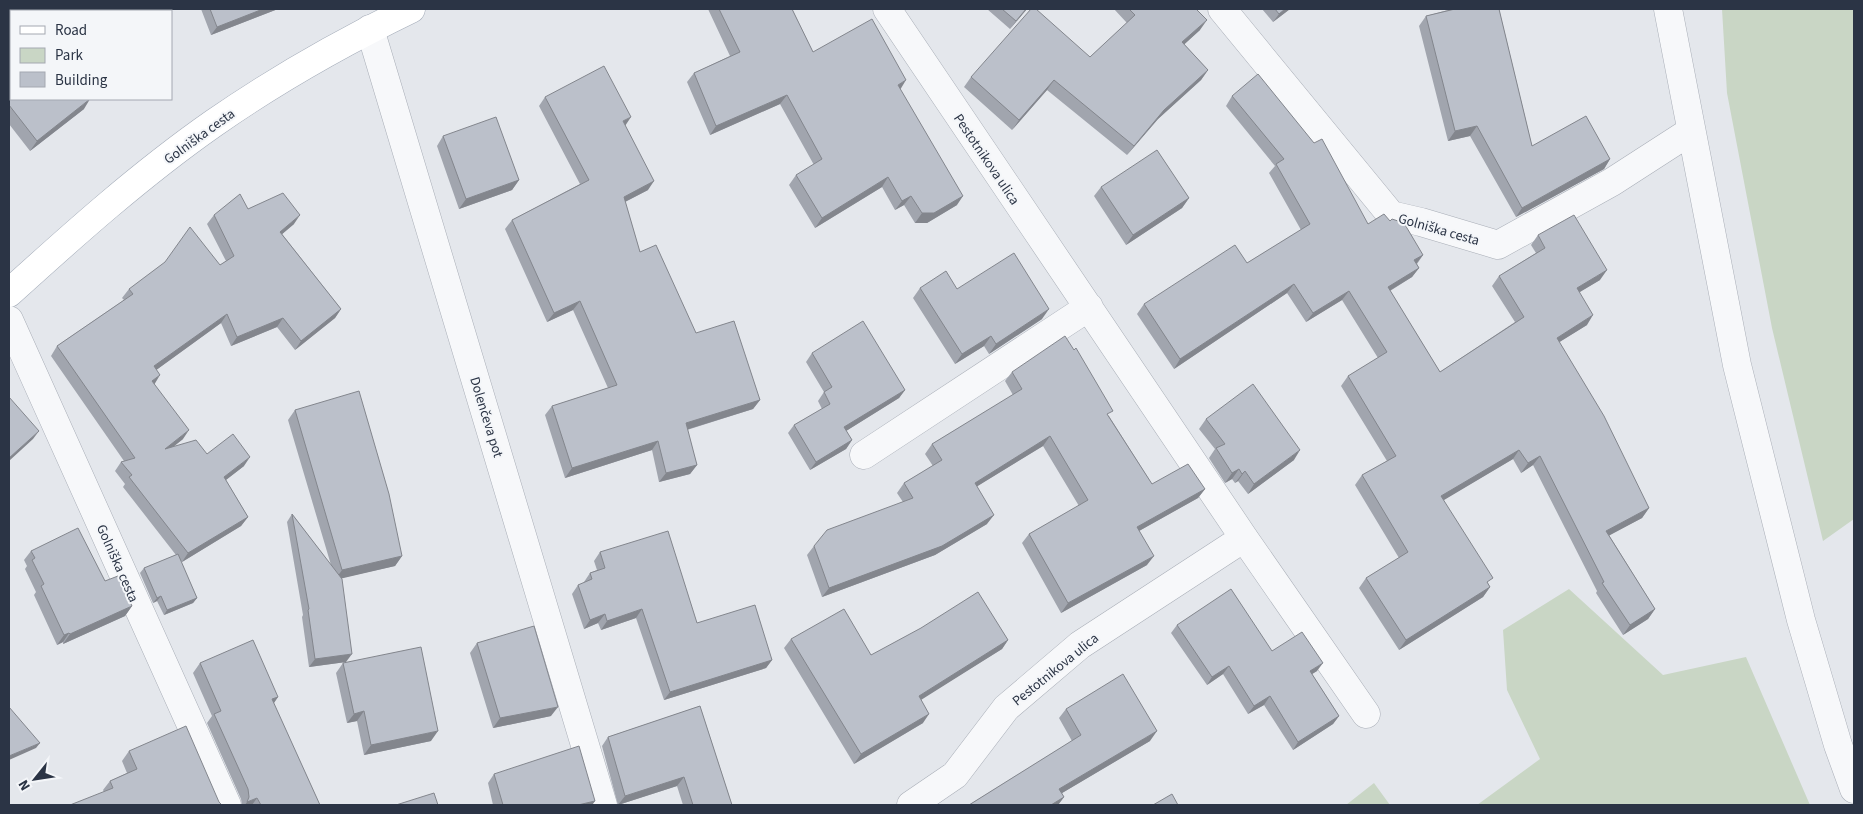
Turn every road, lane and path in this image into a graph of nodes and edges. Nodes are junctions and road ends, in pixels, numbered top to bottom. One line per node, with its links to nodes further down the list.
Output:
1 (411, 9): 5 (main road, Golniška cesta)
2 (887, 9): 8 (street, Pestotnikova ulica)
3 (1222, 9): 6 (street, Golniška cesta)
4 (1668, 9): 6 (street)
5 (370, 29): 7 (main road, Golniška cesta); 15 (street, Dolenčeva pot)
6 (1691, 131): 13 (street)
7 (9, 293)
8 (1089, 307): 10 (street); 11 (street, Pestotnikova ulica)
9 (9, 320): 14 (street, Golniška cesta)
10 (864, 455)
11 (1244, 538): 12 (street, Pestotnikova ulica); 16 (street, Pestotnikova ulica)
12 (1366, 714)
13 (1854, 788)
14 (227, 805)
15 (603, 805)
16 (911, 805)

